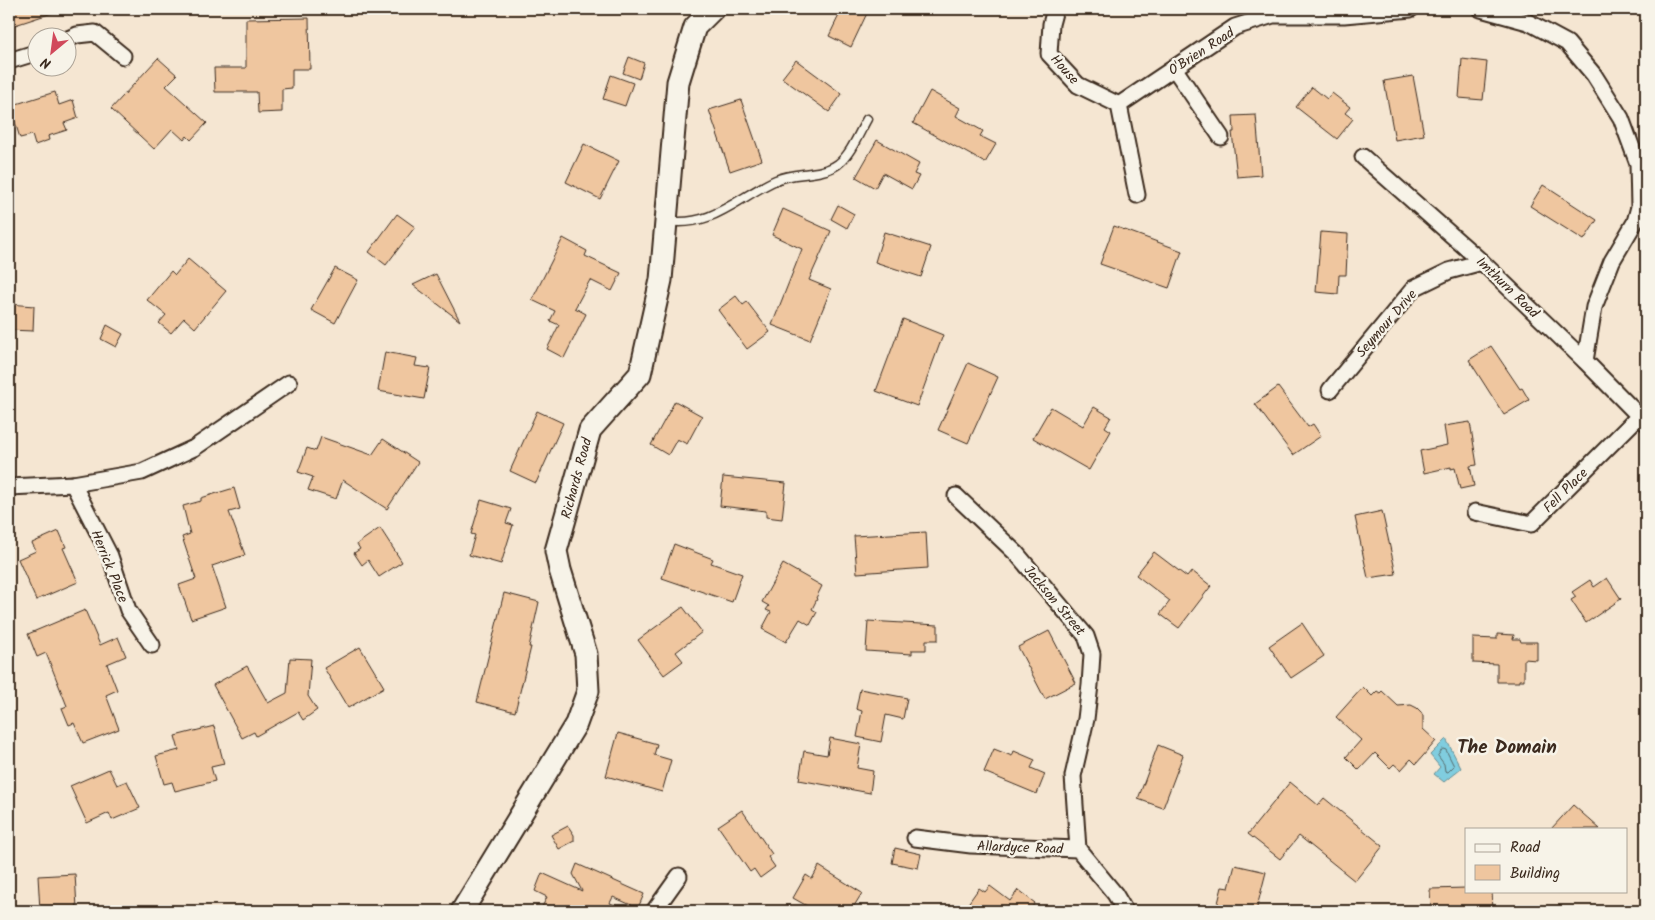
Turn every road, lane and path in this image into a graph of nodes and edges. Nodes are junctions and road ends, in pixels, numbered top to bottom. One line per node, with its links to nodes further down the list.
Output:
1 (713, 9): 15 (street, Richards Road)
2 (1055, 9): 10 (street, House)
3 (1411, 9): 9 (street, O'Brien Road)
4 (1482, 9): 17 (street)
5 (78, 35): 7 (street)
6 (28, 55): 8 (street)
7 (123, 56)
8 (9, 61)
9 (1174, 68): 10 (street, O'Brien Road); 12 (street)
10 (1119, 105): 14 (street)
11 (867, 119): 15 (lane)
12 (1221, 137)
13 (1363, 157): 16 (street, Imthurn Road)
14 (1137, 195)
15 (666, 221): 29 (street, Richards Road)
16 (1482, 262): 17 (street, Imthurn Road); 19 (street, Seymour Drive)
17 (1584, 361): 20 (street, Imthurn Road)
18 (289, 384): 21 (street)
19 (1330, 390)
20 (1642, 419): 24 (street, Fell Place)
21 (73, 484): 22 (street); 25 (street, Herrick Place)
22 (9, 488)
23 (956, 496): 27 (street, Jackson Street)
24 (1475, 512)
25 (152, 646)
26 (915, 838): 27 (street, Allardyce Road)
27 (1078, 849): 31 (street, Allardyce Road)
28 (679, 876): 30 (street)
29 (462, 911)
30 (654, 911)
31 (1125, 911)

